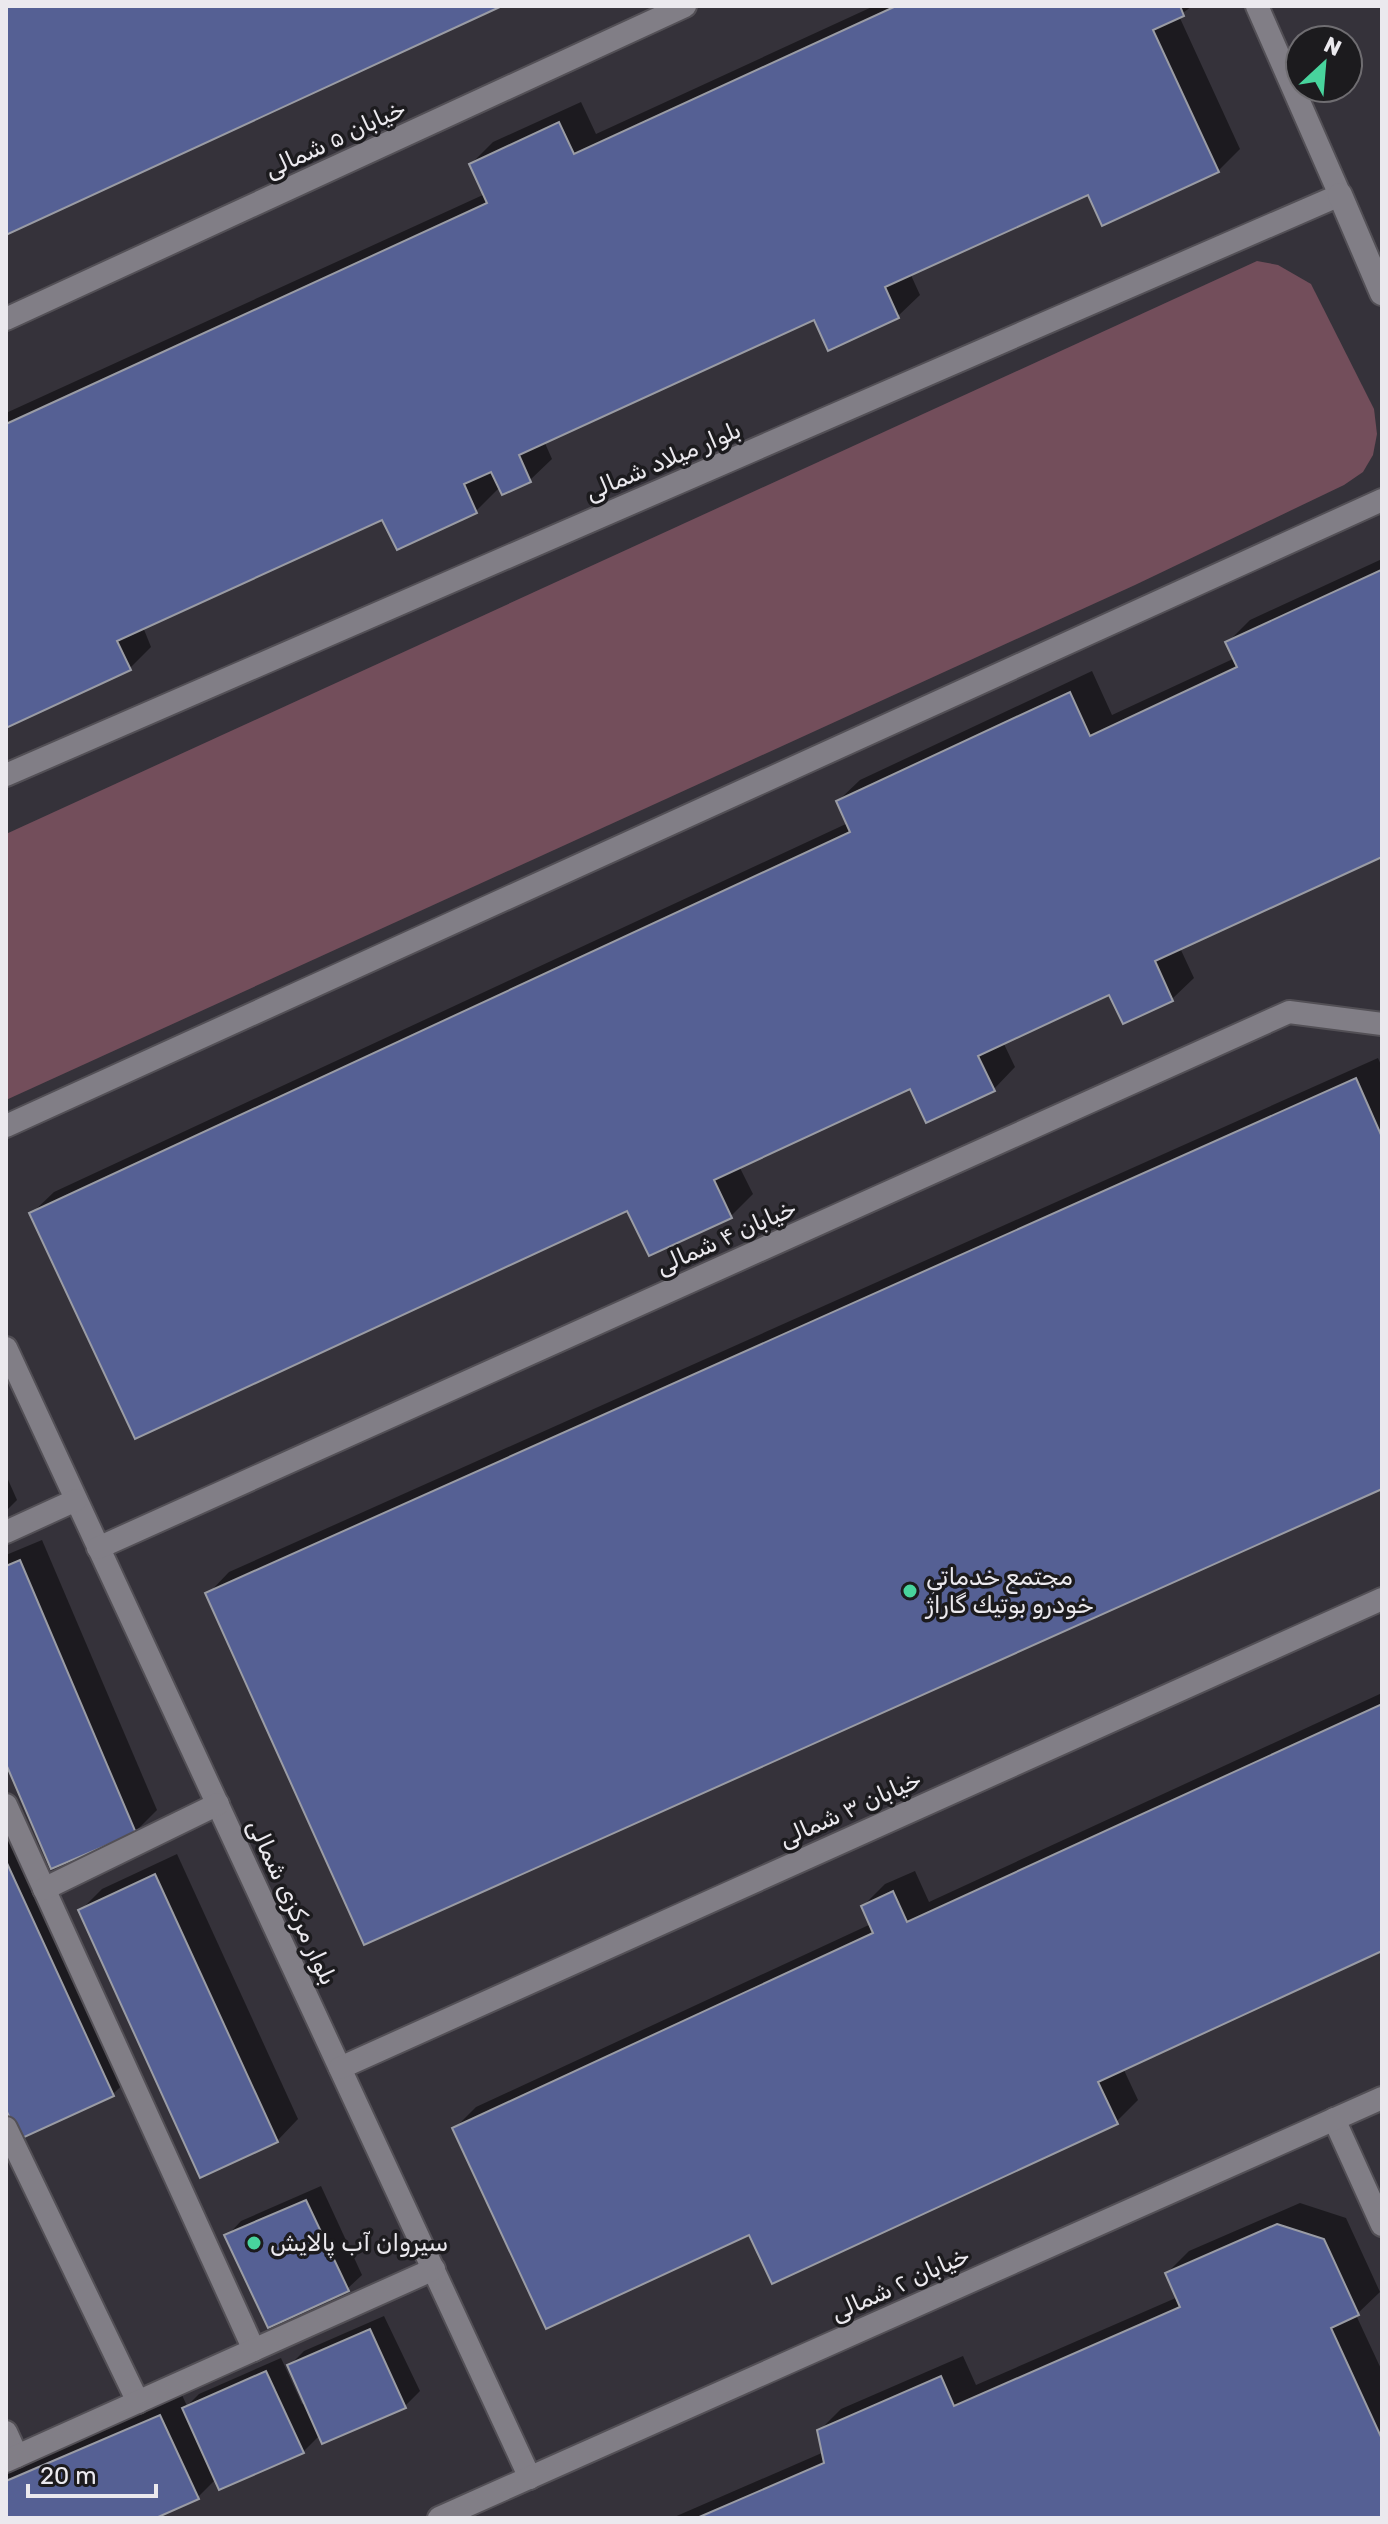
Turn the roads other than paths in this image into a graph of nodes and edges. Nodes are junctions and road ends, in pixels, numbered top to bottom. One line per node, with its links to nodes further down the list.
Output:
1 (685, 6): 5 (lane, خیابان ۵ شمالی)
2 (1257, 6): 3 (lane)
3 (1340, 195): 4 (street); 7 (lane, بلوار میلاد شمالی)
4 (1379, 280)
5 (6, 319)
6 (1382, 500): 9 (lane)
7 (6, 775)
8 (1382, 1024): 13 (lane, خیابان ۴ شمالی)
9 (6, 1126)
10 (6, 1348): 11 (lane, بلوار مرکزی شمالی)
11 (76, 1500): 12 (lane); 13 (lane, بلوار مرکزی شمالی)
12 (6, 1532)
13 (98, 1548): 15 (lane, بلوار مرکزی شمالی)
14 (1382, 1599): 18 (lane, خیابان ۳ شمالی)
15 (218, 1804): 17 (lane); 18 (lane, بلوار مرکزی شمالی)
16 (6, 1805): 17 (lane)
17 (44, 1889): 24 (lane)
18 (340, 2068): 23 (lane, بلوار مرکزی شمالی)
19 (1382, 2098): 20 (lane, خیابان ۲ شمالی)
20 (1334, 2119): 22 (lane); 28 (lane, خیابان ۲ شمالی)
21 (6, 2128): 25 (lane)
22 (1382, 2225)
23 (434, 2269): 24 (lane); 28 (lane, بلوار مرکزی شمالی)
24 (254, 2350): 25 (lane)
25 (138, 2402): 27 (lane)
26 (6, 2432): 27 (lane)
27 (12, 2458)
28 (530, 2478): 29 (lane, خیابان ۲ شمالی)
29 (439, 2518)

